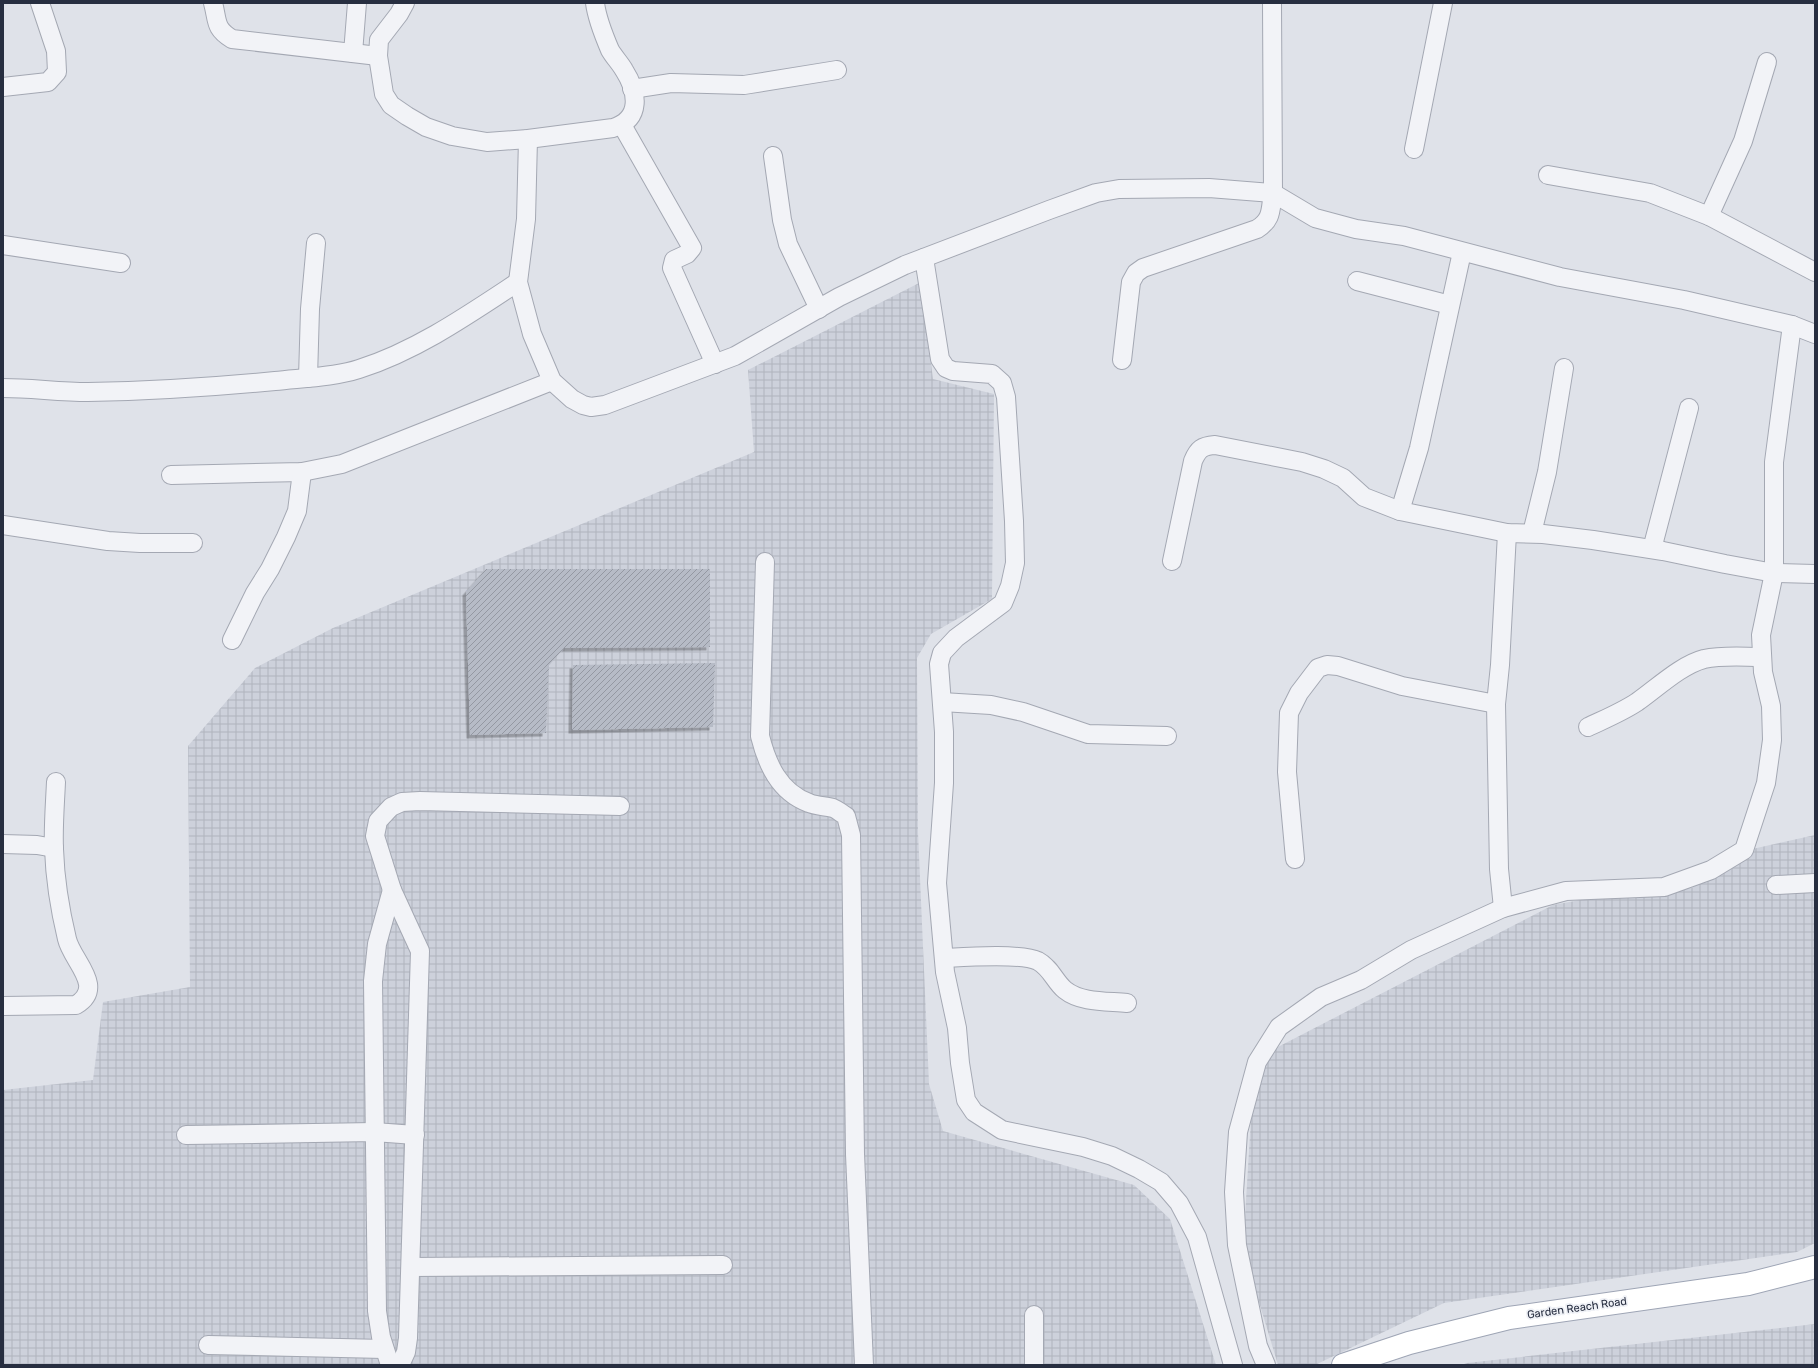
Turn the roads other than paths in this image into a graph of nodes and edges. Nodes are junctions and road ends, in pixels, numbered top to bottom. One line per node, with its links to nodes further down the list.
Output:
1 (40, 3): 12 (street)
2 (213, 3): 8 (street)
3 (356, 3): 8 (street)
4 (405, 3): 9 (street)
5 (595, 3): 13 (street)
6 (1272, 3): 19 (street)
7 (1443, 3): 16 (street)
8 (354, 53): 9 (street)
9 (378, 56): 15 (street)
10 (1767, 62): 20 (street)
11 (837, 70): 13 (street)
12 (3, 88)
13 (632, 90): 14 (street)
14 (622, 125): 15 (street); 34 (street)
15 (528, 139): 28 (street)
16 (1414, 149)
17 (773, 156): 30 (street)
18 (1548, 175): 20 (street)
19 (1273, 192): 23 (street); 24 (street); 33 (street)
20 (1709, 216): 26 (street)
21 (316, 244): 36 (street)
22 (3, 245): 25 (street)
23 (1462, 252): 29 (street); 31 (street)
24 (924, 258): 30 (street); 54 (street)
25 (120, 263)
26 (1815, 272)
27 (1357, 281): 29 (street)
28 (518, 282): 36 (street); 37 (street)
29 (1450, 305): 42 (street)
30 (819, 309): 34 (street)
31 (1792, 325): 32 (street); 50 (street)
32 (1815, 334)
33 (1122, 360)
34 (715, 364): 37 (street)
35 (1564, 368): 45 (street)
36 (308, 378): 38 (street)
37 (552, 381): 40 (street)
38 (3, 388)
39 (1689, 408): 47 (street)
40 (302, 472): 41 (street); 52 (street)
41 (171, 475)
42 (1400, 511): 44 (street); 48 (street)
43 (3, 525): 46 (street)
44 (1507, 533): 45 (street); 55 (street)
45 (1532, 534): 47 (street)
46 (193, 543)
47 (1652, 549): 50 (street)
48 (1172, 561)
49 (765, 562): 80 (street)
50 (1774, 573): 51 (street); 53 (street)
51 (1815, 574)
52 (232, 640)
53 (1762, 657): 56 (street); 66 (street)
54 (942, 702): 57 (street); 67 (street)
55 (1496, 704): 62 (street); 66 (street)
56 (1588, 727)
57 (1167, 736)
58 (56, 782): 61 (street)
59 (620, 806): 65 (street)
60 (3, 844): 61 (street)
61 (54, 848): 69 (street)
62 (1295, 859)
63 (1815, 883): 64 (street)
64 (1776, 885)
65 (392, 890): 70 (street); 72 (street)
66 (1503, 908): 83 (street)
67 (944, 958): 68 (street); 82 (street)
68 (1128, 1002)
69 (3, 1006)
70 (374, 1132): 71 (street); 72 (street); 78 (street)
71 (186, 1135)
72 (415, 1135): 74 (street)
73 (723, 1265): 74 (street)
74 (410, 1267): 79 (street)
75 (1815, 1267): 84 (main road, Garden Reach Road)
76 (1034, 1315): 81 (street)
77 (208, 1346): 78 (street)
78 (387, 1357)
79 (400, 1365)
80 (864, 1365)
81 (1034, 1365)
82 (1233, 1365)
83 (1266, 1365)
84 (1343, 1365)

